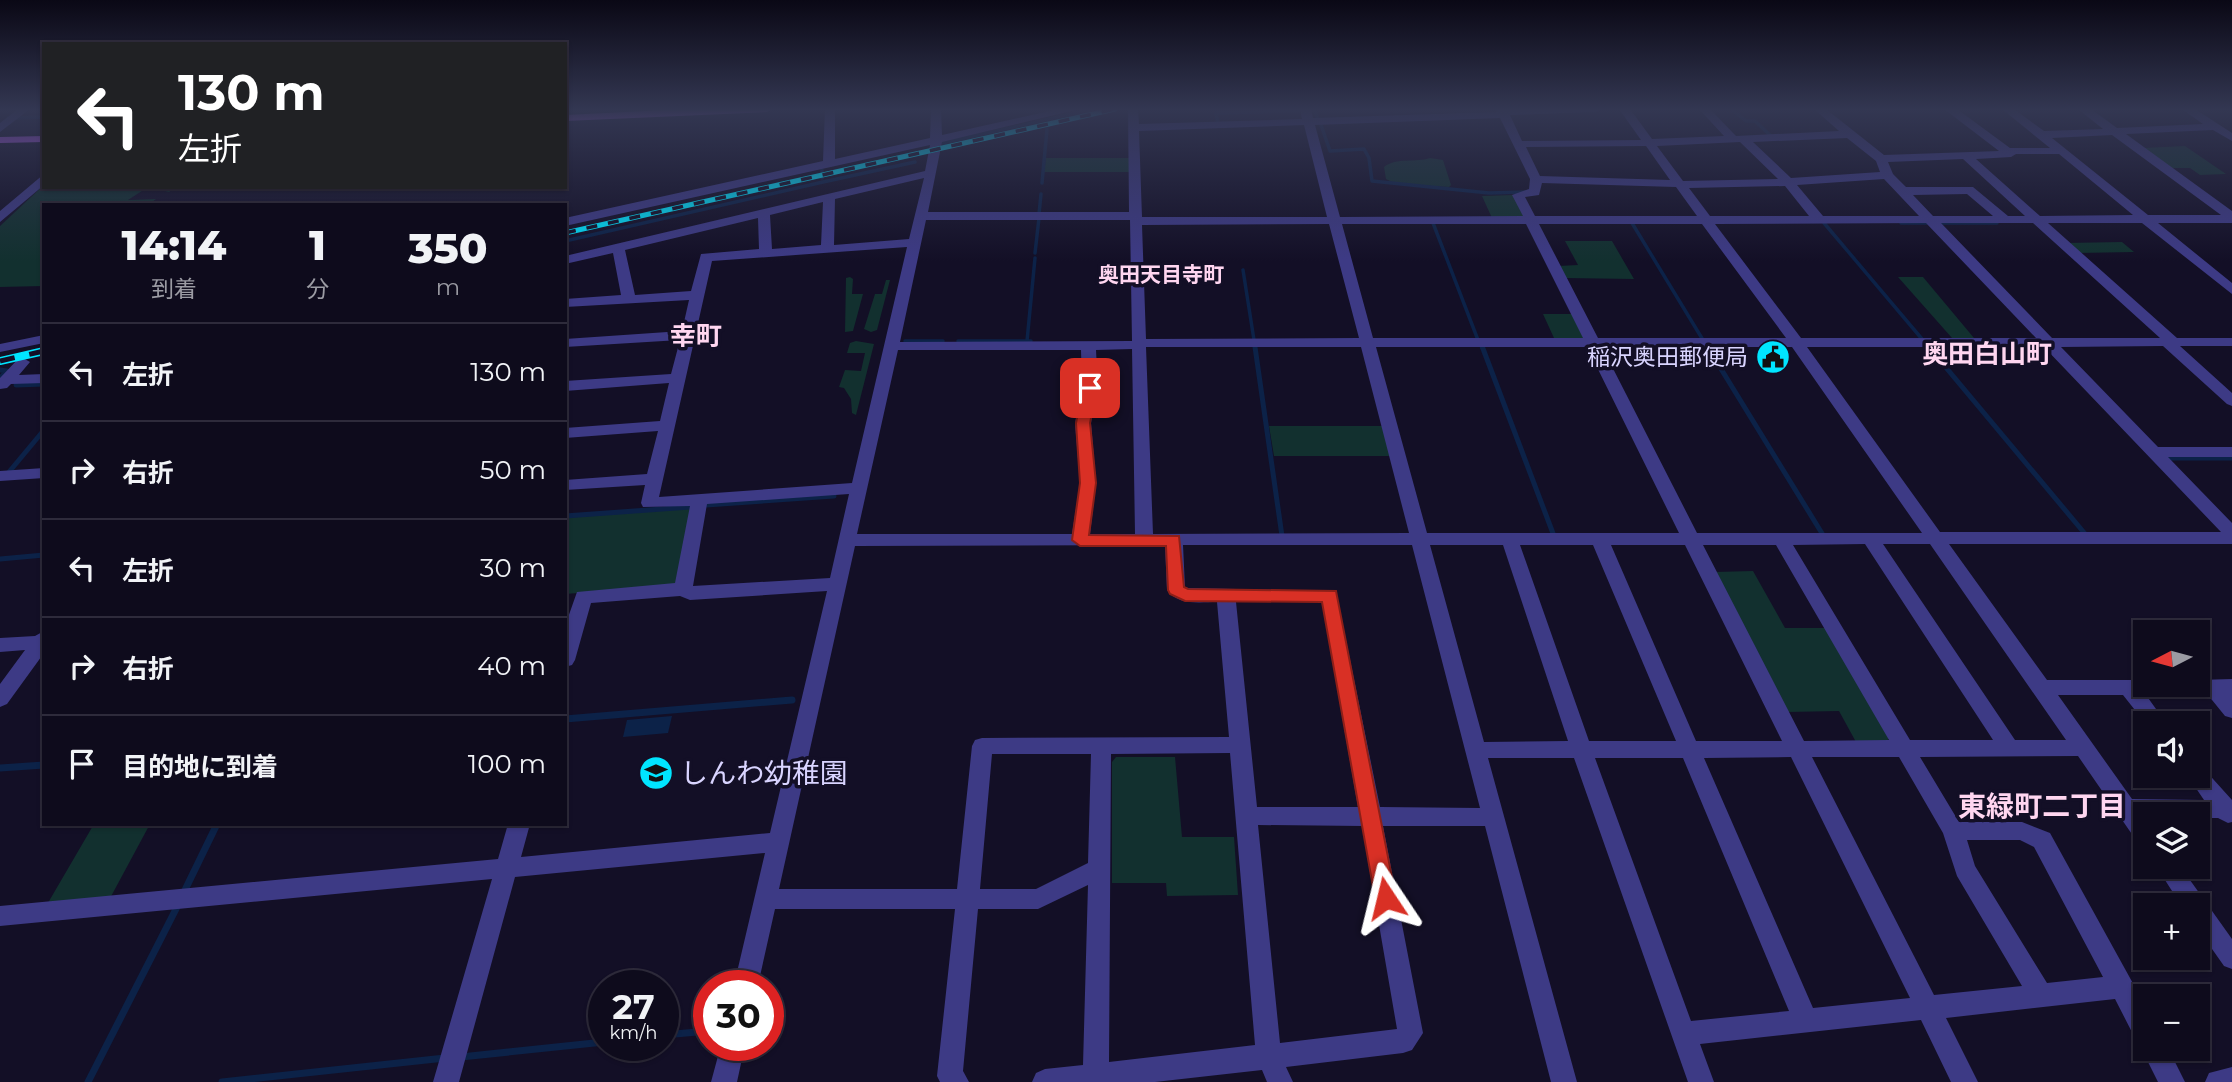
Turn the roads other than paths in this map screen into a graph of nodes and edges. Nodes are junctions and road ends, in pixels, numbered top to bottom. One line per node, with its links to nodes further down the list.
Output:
1 (829, 159): 13 (street)
2 (850, 159): 13 (street)
3 (933, 159): 14 (street)
4 (1135, 159): 26 (street)
5 (1319, 159): 31 (street)
6 (1527, 159): 16 (street)
7 (1662, 159): 19 (street)
8 (1762, 159): 18 (street)
9 (1881, 159): 15 (street)
10 (1970, 159): 29 (street)
11 (2072, 159): 30 (street)
12 (2153, 159): 25 (street)
13 (829, 164): 35 (street)
14 (930, 173): 21 (street); 23 (street)
15 (1887, 175): 18 (street); 20 (street)
16 (1536, 178): 19 (street); 32 (street)
17 (42, 180): 24 (street)
18 (1788, 182): 19 (street); 34 (street)
19 (1681, 185): 33 (street)
20 (1902, 191): 27 (street); 28 (street)
21 (829, 198): 22 (street); 39 (street)
22 (764, 213): 37 (street); 40 (street)
23 (921, 216): 26 (street); 36 (street)
24 (0, 218)
25 (2232, 218): 30 (street)
26 (1137, 219): 31 (street); 55 (street)
27 (1931, 220): 28 (street); 34 (street); 48 (street)
28 (2005, 220): 29 (street)
29 (2038, 220): 30 (street); 49 (street)
30 (2147, 220): 42 (street)
31 (1335, 221): 32 (street); 52 (street)
32 (1532, 221): 33 (street); 53 (street)
33 (1707, 221): 34 (street); 54 (street)
34 (1820, 221)
35 (567, 222)
36 (915, 243): 39 (street); 57 (street)
37 (694, 245): 38 (street); 40 (street); 43 (street)
38 (618, 247): 41 (street); 44 (street)
39 (827, 249): 40 (street)
40 (766, 253)
41 (567, 260)
42 (2232, 290)
43 (698, 295): 44 (street); 46 (street)
44 (629, 299): 45 (street)
45 (567, 303)
46 (688, 335): 51 (street); 60 (street)
47 (42, 338): 58 (street)
48 (2048, 342): 49 (street); 54 (street); 67 (street)
49 (2170, 342): 50 (street); 64 (street)
50 (2232, 342)
51 (567, 343)
52 (1367, 343): 53 (street); 55 (street); 81 (street)
53 (1592, 343): 54 (street); 84 (street)
54 (1797, 343): 87 (street)
55 (1140, 344): 56 (street); 79 (street)
56 (1088, 345): 57 (street); 78 (street)
57 (891, 346): 73 (street)
58 (0, 348)
59 (23, 362): 62 (street)
60 (678, 378): 63 (street); 65 (street)
61 (42, 379): 62 (street)
62 (3, 384)
63 (567, 386)
64 (2232, 401)
65 (667, 425): 66 (street); 71 (street)
66 (567, 433)
67 (2154, 452): 68 (street); 75 (street)
68 (2232, 452)
69 (42, 473): 70 (street)
70 (0, 476)
71 (654, 479): 72 (street); 74 (street)
72 (567, 485)
73 (859, 488): 74 (street); 77 (street)
74 (699, 499): 89 (street)
75 (2232, 533)
76 (2232, 538): 87 (street)
77 (847, 540): 78 (street); 88 (street)
78 (1080, 540): 79 (street)
79 (1144, 540): 80 (street)
80 (1174, 540): 81 (street); 90 (street)
81 (1419, 540): 82 (street); 110 (street)
82 (1510, 540): 83 (street); 106 (street)
83 (1600, 540): 84 (street); 107 (street)
84 (1692, 540): 85 (street); 108 (street)
85 (1783, 540): 86 (street); 109 (street)
86 (1871, 540): 87 (street); 104 (street)
87 (1935, 540): 96 (street)
88 (837, 584): 89 (street); 120 (street)
89 (683, 589): 91 (street)
90 (1226, 595): 102 (street); 115 (street)
91 (574, 601): 95 (street)
92 (42, 641): 94 (street)
93 (42, 642): 99 (street)
94 (0, 645)
95 (567, 647)
96 (2040, 688): 97 (street); 105 (street)
97 (2129, 688): 98 (street); 101 (street)
98 (2222, 688): 100 (street)
99 (0, 699)
100 (2232, 710)
101 (2147, 711)
102 (1240, 745): 103 (street); 114 (street)
103 (1101, 746): 122 (street); 124 (street)
104 (2009, 748): 105 (street); 109 (street)
105 (2083, 748): 112 (street)
106 (1581, 749): 107 (street); 110 (street); 134 (street)
107 (1689, 749): 108 (street); 133 (street)
108 (1797, 749): 109 (street); 131 (street)
109 (1904, 749): 119 (street)
110 (1476, 750): 116 (street)
111 (2208, 788): 113 (street)
112 (2126, 808): 113 (street); 117 (street)
113 (2229, 812)
114 (1247, 816): 115 (street); 135 (street)
115 (1371, 817): 116 (street); 135 (street)
116 (1494, 817): 145 (street)
117 (2133, 818)
118 (518, 826): 121 (street)
119 (1953, 831): 129 (street); 130 (street)
120 (778, 842): 121 (street); 123 (street)
121 (506, 868): 125 (street); 140 (street)
122 (1099, 869): 124 (street); 138 (street)
123 (766, 899): 124 (street); 128 (street)
124 (967, 901): 142 (street)
125 (0, 916)
126 (2210, 927): 127 (street)
127 (2232, 958)
128 (749, 970)
129 (2121, 987): 130 (street); 132 (street)
130 (2040, 995): 131 (street)
131 (1928, 1008): 133 (street); 147 (street)
132 (2133, 1009)
133 (1806, 1021): 134 (street)
134 (1684, 1034): 146 (street)
135 (1269, 1056): 138 (street); 144 (street)
136 (729, 1061): 141 (street)
137 (2161, 1061): 148 (street)
138 (1096, 1076): 143 (street)
139 (2232, 1080): 149 (street)
140 (446, 1082)
141 (724, 1082)
142 (956, 1082)
143 (1045, 1082)
144 (1280, 1082)
145 (1564, 1082)
146 (1701, 1082)
147 (1965, 1082)
148 (2172, 1082)
149 (2218, 1082)

